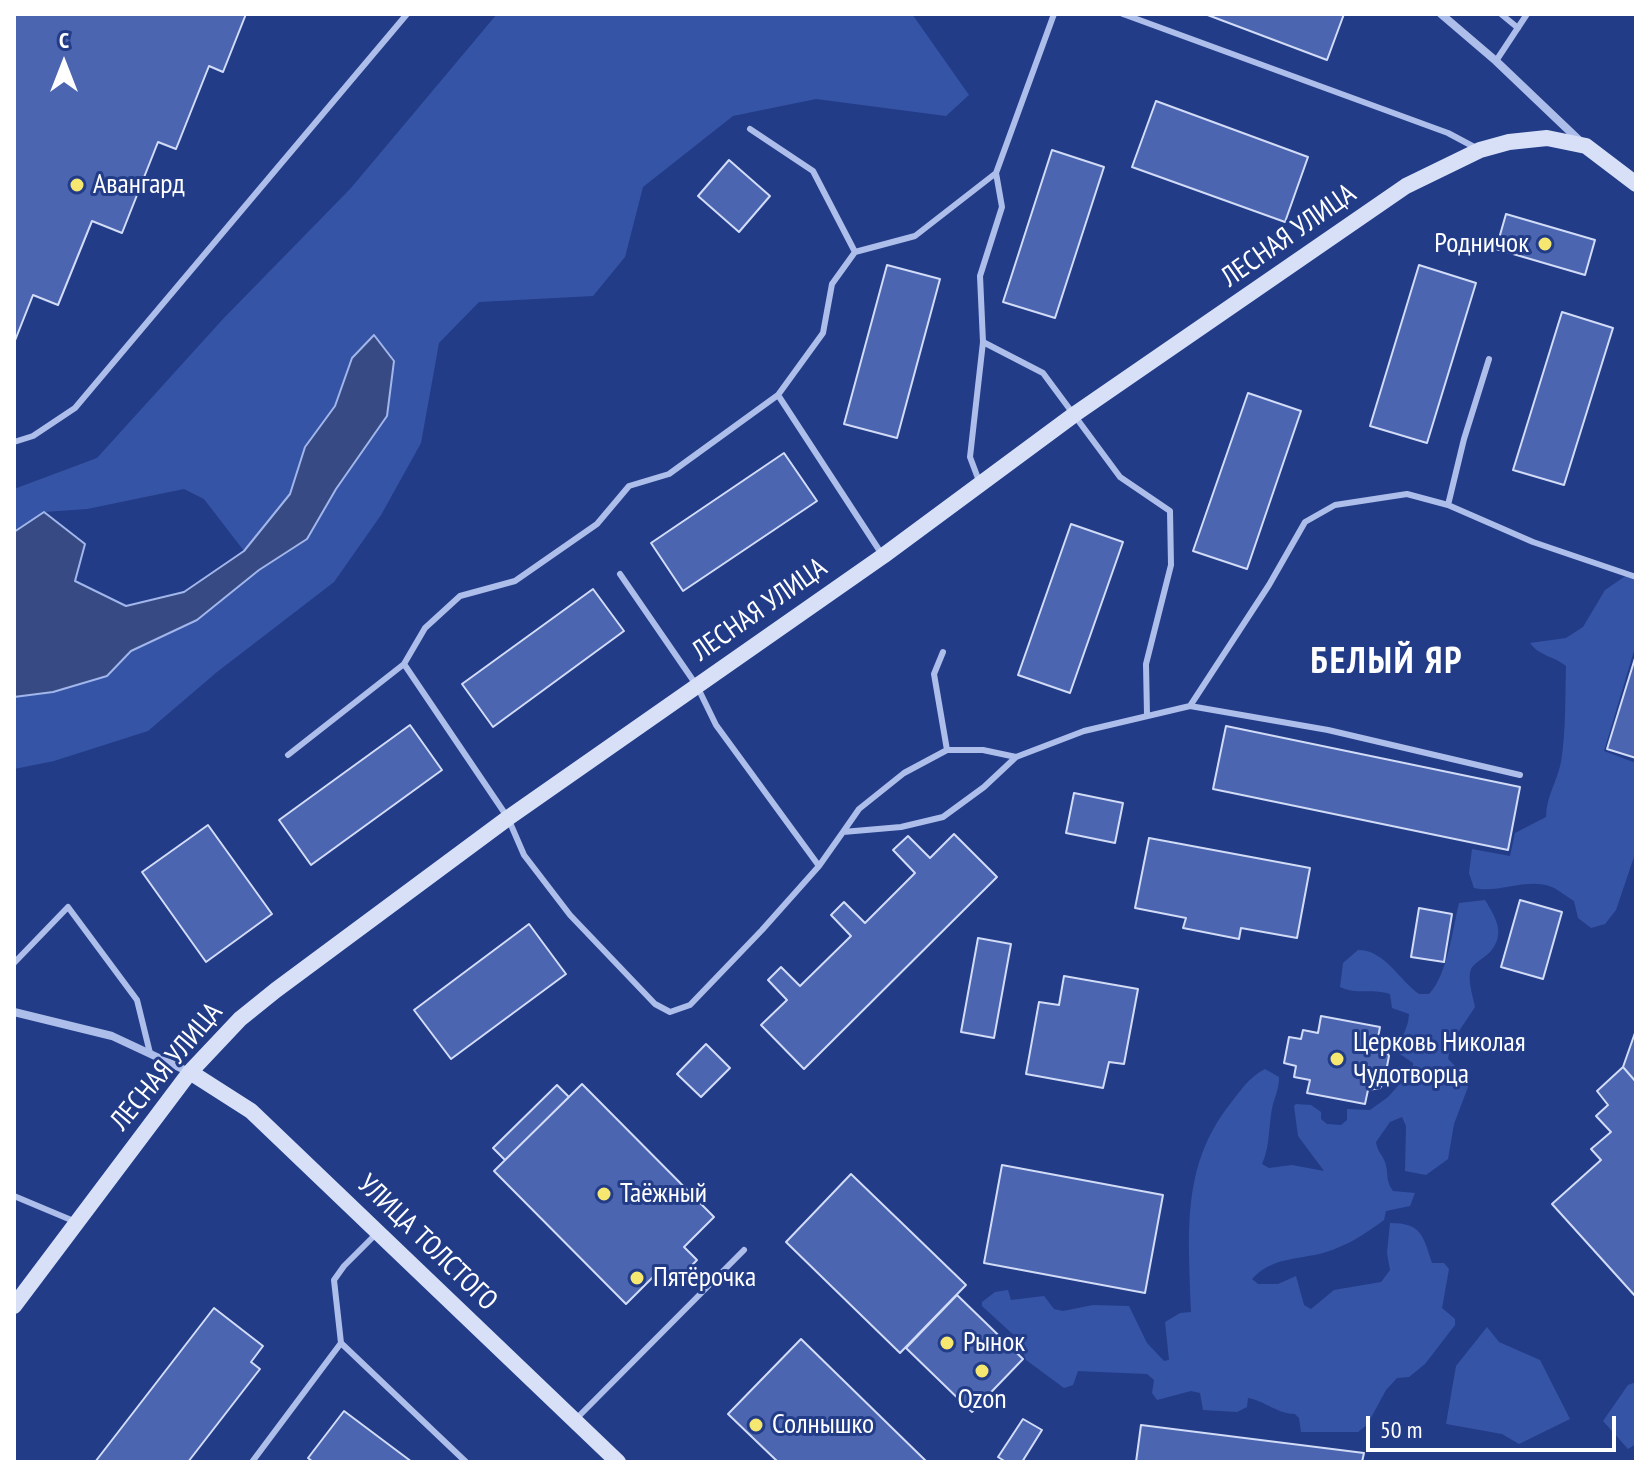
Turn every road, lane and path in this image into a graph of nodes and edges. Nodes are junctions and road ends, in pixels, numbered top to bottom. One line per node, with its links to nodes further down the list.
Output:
1 (407, 14): 19 (lane)
2 (1054, 14): 12 (lane)
3 (1123, 14): 11 (lane)
4 (1441, 14): 8 (street)
5 (1501, 14): 7 (lane)
6 (1527, 14): 7 (lane)
7 (1518, 28): 8 (lane)
8 (1496, 61): 10 (street)
9 (750, 129): 14 (lane)
10 (1586, 146): 11 (street, ЛЕСНАЯ УЛИЦА); 13 (street, ЛЕСНАЯ УЛИЦА)
11 (1480, 150): 18 (street, ЛЕСНАЯ УЛИЦА)
12 (996, 173): 14 (lane); 15 (lane)
13 (1636, 184)
14 (855, 252): 17 (lane)
15 (983, 342): 18 (lane); 20 (lane)
16 (1489, 359): 21 (lane)
17 (778, 395): 22 (lane); 26 (lane)
18 (1075, 414): 20 (street, ЛЕСНАЯ УЛИЦА); 29 (lane)
19 (14, 442)
20 (980, 484): 22 (street, ЛЕСНАЯ УЛИЦА)
21 (1448, 505): 24 (lane); 28 (lane)
22 (883, 556): 27 (street, ЛЕСНАЯ УЛИЦА)
23 (620, 574): 27 (lane)
24 (1636, 577)
25 (943, 652): 30 (lane)
26 (404, 664): 31 (lane); 34 (lane)
27 (697, 686): 34 (street, ЛЕСНАЯ УЛИЦА); 36 (lane)
28 (1190, 706): 29 (lane); 33 (lane)
29 (1147, 715): 32 (lane)
30 (947, 750): 32 (lane); 35 (lane)
31 (288, 755)
32 (1016, 757): 35 (lane)
33 (1520, 775)
34 (508, 818): 36 (lane); 40 (street, ЛЕСНАЯ УЛИЦА)
35 (843, 832): 36 (lane)
36 (819, 866)
37 (14, 963): 39 (lane)
38 (14, 1012): 39 (street)
39 (150, 1053): 40 (street)
40 (190, 1072): 42 (street, ЛЕСНАЯ УЛИЦА); 43 (street, УЛИЦА ТОЛСТОГО)
41 (14, 1196): 42 (lane)
42 (76, 1222): 45 (street, ЛЕСНАЯ УЛИЦА)
43 (378, 1232): 46 (lane); 47 (street, УЛИЦА ТОЛСТОГО)
44 (744, 1250): 47 (lane)
45 (14, 1306)
46 (341, 1343): 48 (lane); 49 (lane)
47 (575, 1420): 50 (street, УЛИЦА ТОЛСТОГО)
48 (253, 1462)
49 (466, 1462)
50 (618, 1462)

